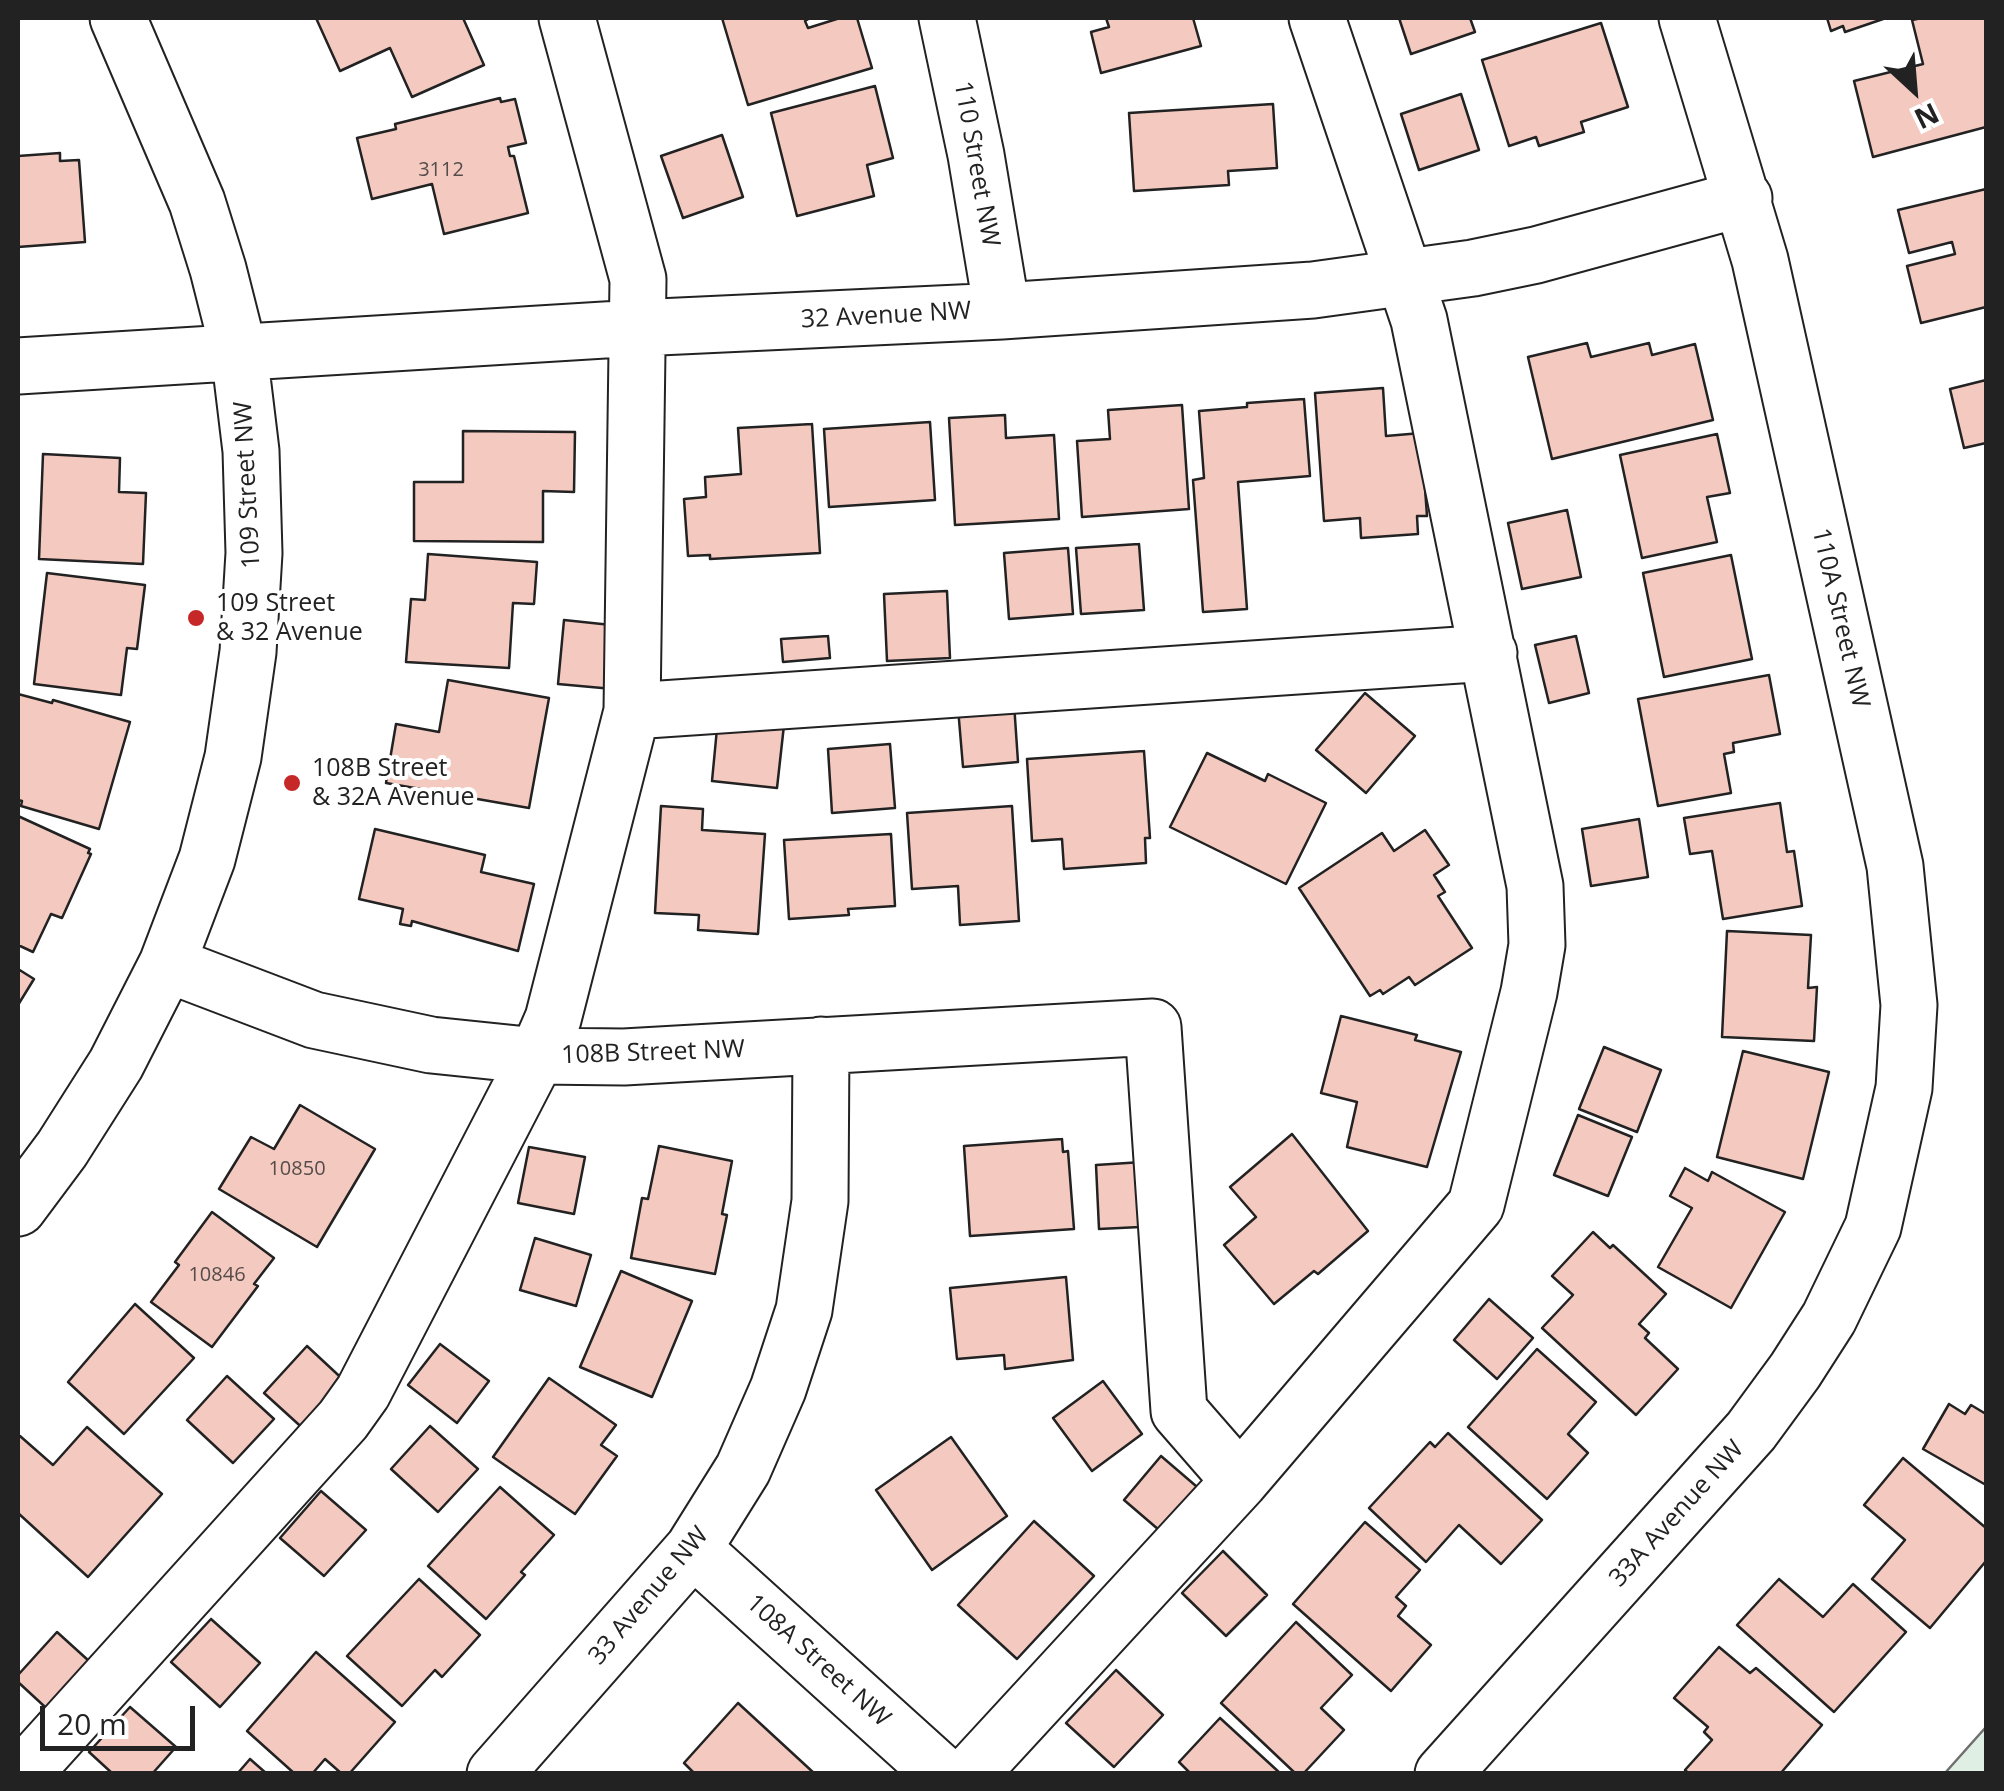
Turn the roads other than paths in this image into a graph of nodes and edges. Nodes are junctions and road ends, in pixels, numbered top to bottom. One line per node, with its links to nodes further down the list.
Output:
1 (118, 18): 10 (street, 109 Street NW)
2 (568, 18): 9 (street)
3 (947, 18): 8 (street, 110 Street NW)
4 (1318, 18): 7 (street)
5 (1688, 18): 6 (street, 110A Street NW)
6 (1744, 198): 7 (street, 32 Avenue NW); 18 (street, 110A Street NW)
7 (1408, 279): 8 (street, 32 Avenue NW); 12 (street)
8 (1002, 311): 9 (street, 32 Avenue NW)
9 (637, 328): 10 (street, 32 Avenue NW); 13 (street)
10 (239, 352): 11 (street, 32 Avenue NW); 14 (street, 109 Street NW)
11 (18, 366)
12 (1488, 654): 13 (street); 19 (street)
13 (632, 711): 16 (street)
14 (167, 964): 16 (street, 108B Street NW); 17 (street, 109 Street NW)
15 (821, 1045): 16 (street, 108B Street NW); 19 (street, 108B Street NW); 20 (street, 33 Avenue NW)
16 (537, 1056): 21 (street)
17 (18, 1208)
18 (1873, 1227): 25 (street, 33A Avenue NW)
19 (1240, 1481): 24 (street)
20 (693, 1549): 22 (street, 33 Avenue NW); 23 (street, 108A Street NW)
21 (23, 1774)
22 (494, 1774)
23 (942, 1774)
24 (970, 1774)
25 (1443, 1774)

